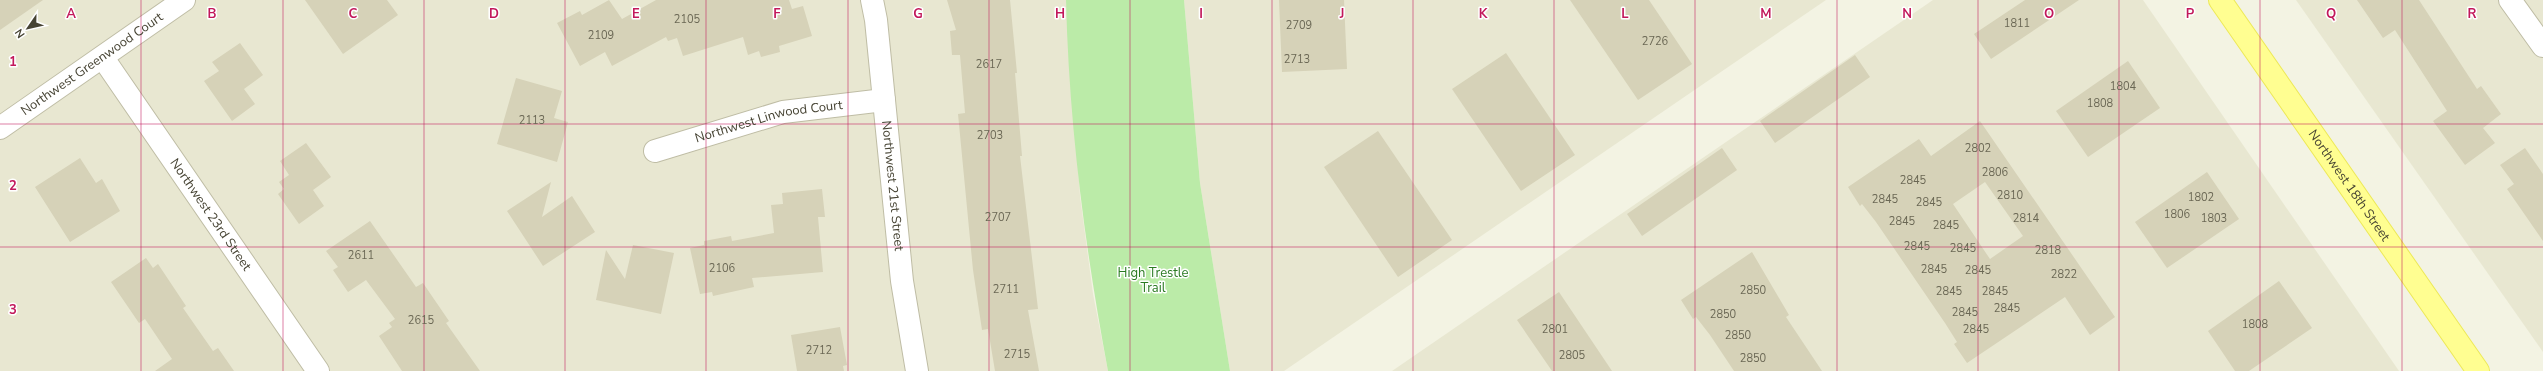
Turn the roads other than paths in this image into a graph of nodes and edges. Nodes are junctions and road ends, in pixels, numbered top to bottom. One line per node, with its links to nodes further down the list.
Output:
1 (184, 0): 6 (street, Northwest Greenwood Court)
2 (872, 0): 7 (street, Northwest 21st Street)
3 (2220, 0): 12 (main road, Northwest 18th Street)
4 (2510, 0): 5 (street)
5 (2543, 46)
6 (103, 58): 8 (street, Northwest Greenwood Court); 10 (street, Northwest 23rd Street)
7 (884, 100): 9 (street, Northwest Linwood Court); 11 (street, Northwest 21st Street)
8 (0, 128)
9 (655, 151)
10 (318, 371)
11 (917, 371)
12 (2478, 371)

